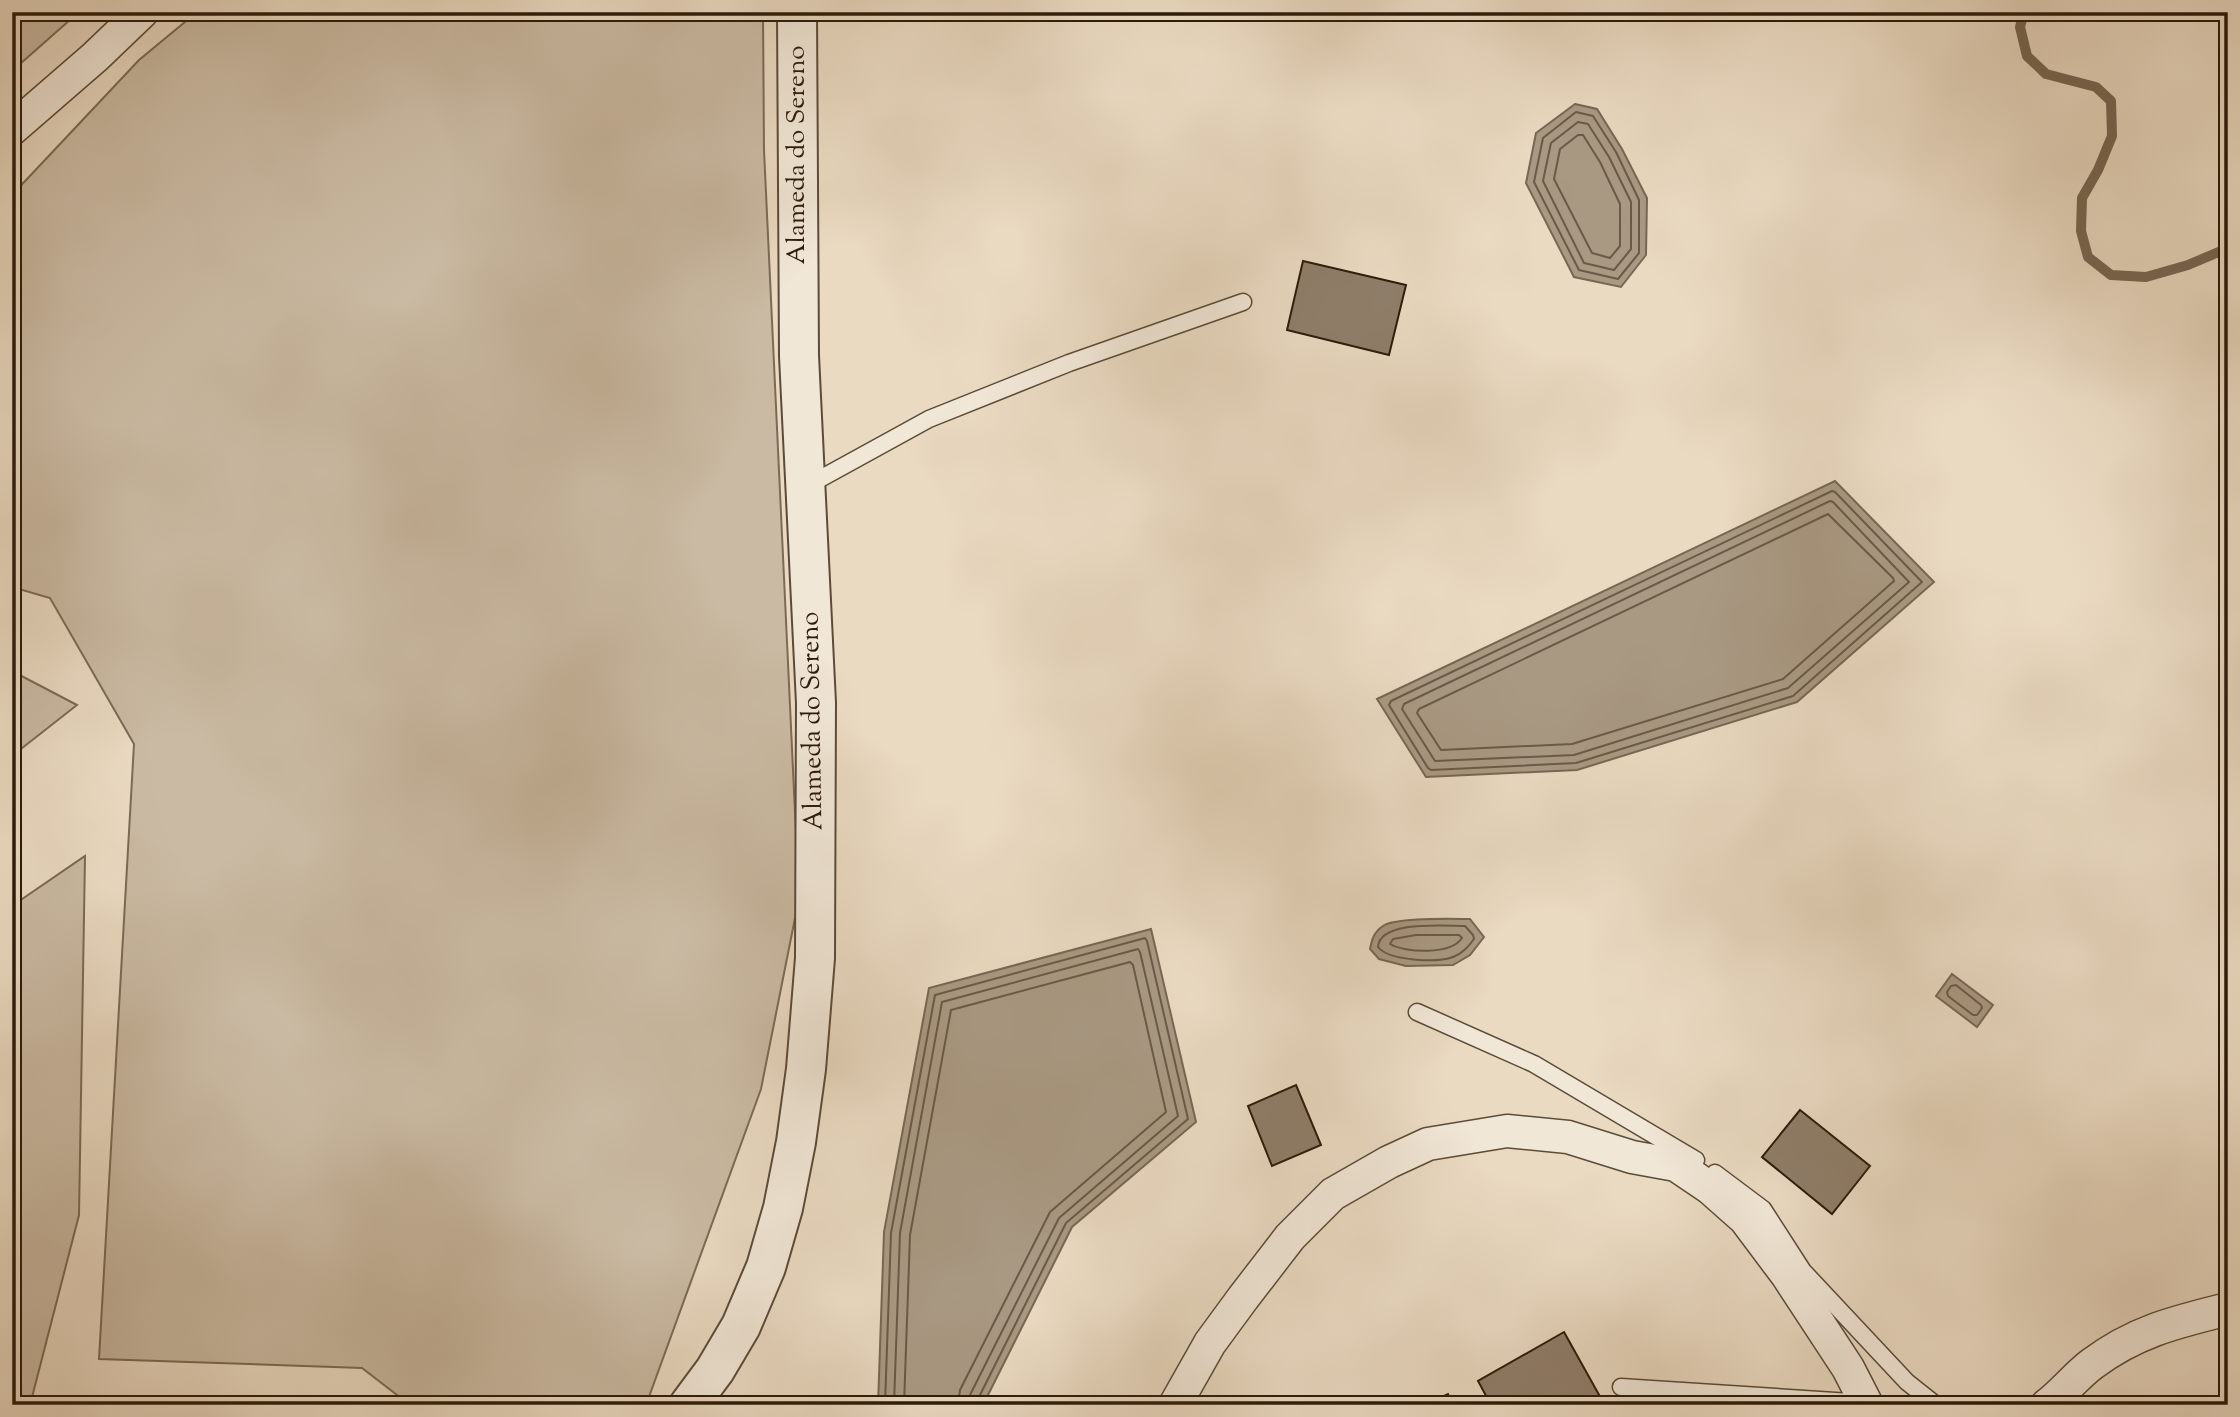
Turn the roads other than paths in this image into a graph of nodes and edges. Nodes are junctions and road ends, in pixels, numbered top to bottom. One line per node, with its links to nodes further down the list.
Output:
1 (142, 12): 3 (street)
2 (797, 12): 5 (street, Alameda do Sereno)
3 (12, 129)
4 (1243, 302): 5 (lane)
5 (805, 487): 10 (street, Alameda do Sereno)
6 (1417, 1012): 12 (lane)
7 (2228, 1310): 13 (street)
8 (1621, 1387): 9 (lane)
9 (1866, 1404): 11 (street)
10 (689, 1405)
11 (1175, 1405)
12 (1936, 1405)
13 (2047, 1405)

